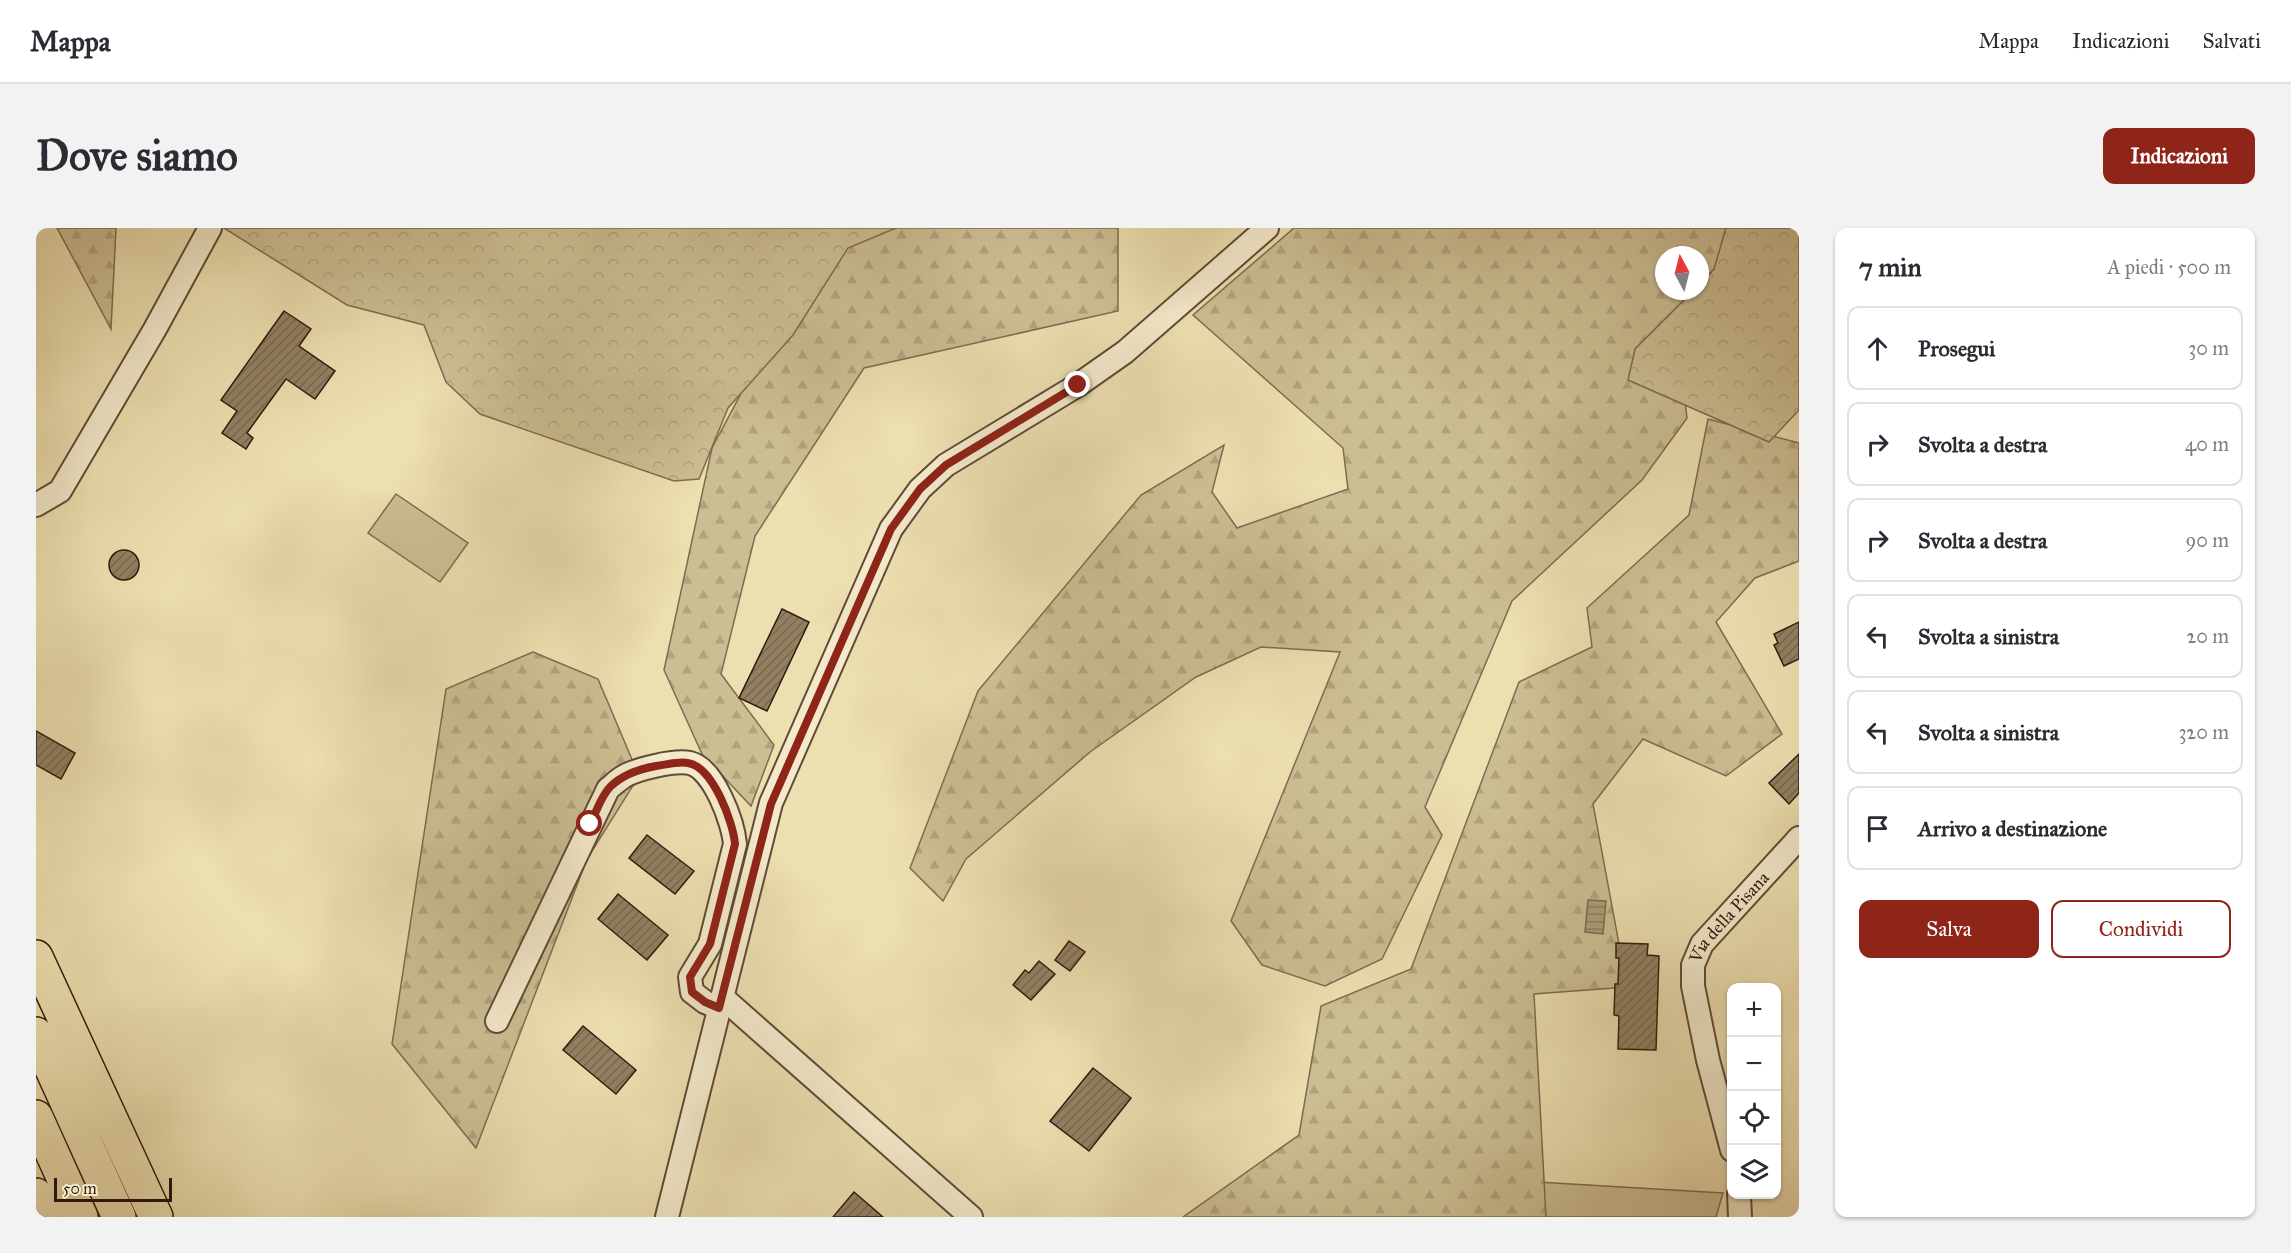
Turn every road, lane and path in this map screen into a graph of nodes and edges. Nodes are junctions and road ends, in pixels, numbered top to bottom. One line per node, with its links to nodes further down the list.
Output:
1 (210, 228): 3 (street)
2 (1267, 228): 6 (street)
3 (36, 505)
4 (1799, 838): 10 (street, Via della Pisana)
5 (36, 957): 16 (highway)
6 (721, 1003): 7 (street); 17 (street); 18 (street)
7 (497, 1021)
8 (36, 1034): 15 (highway)
9 (36, 1117): 14 (highway)
10 (1730, 1145)
11 (36, 1195): 13 (highway)
12 (1739, 1199): 19 (street)
13 (46, 1217)
14 (81, 1217)
15 (119, 1217)
16 (156, 1217)
17 (667, 1217)
18 (971, 1217)
19 (1740, 1217)

